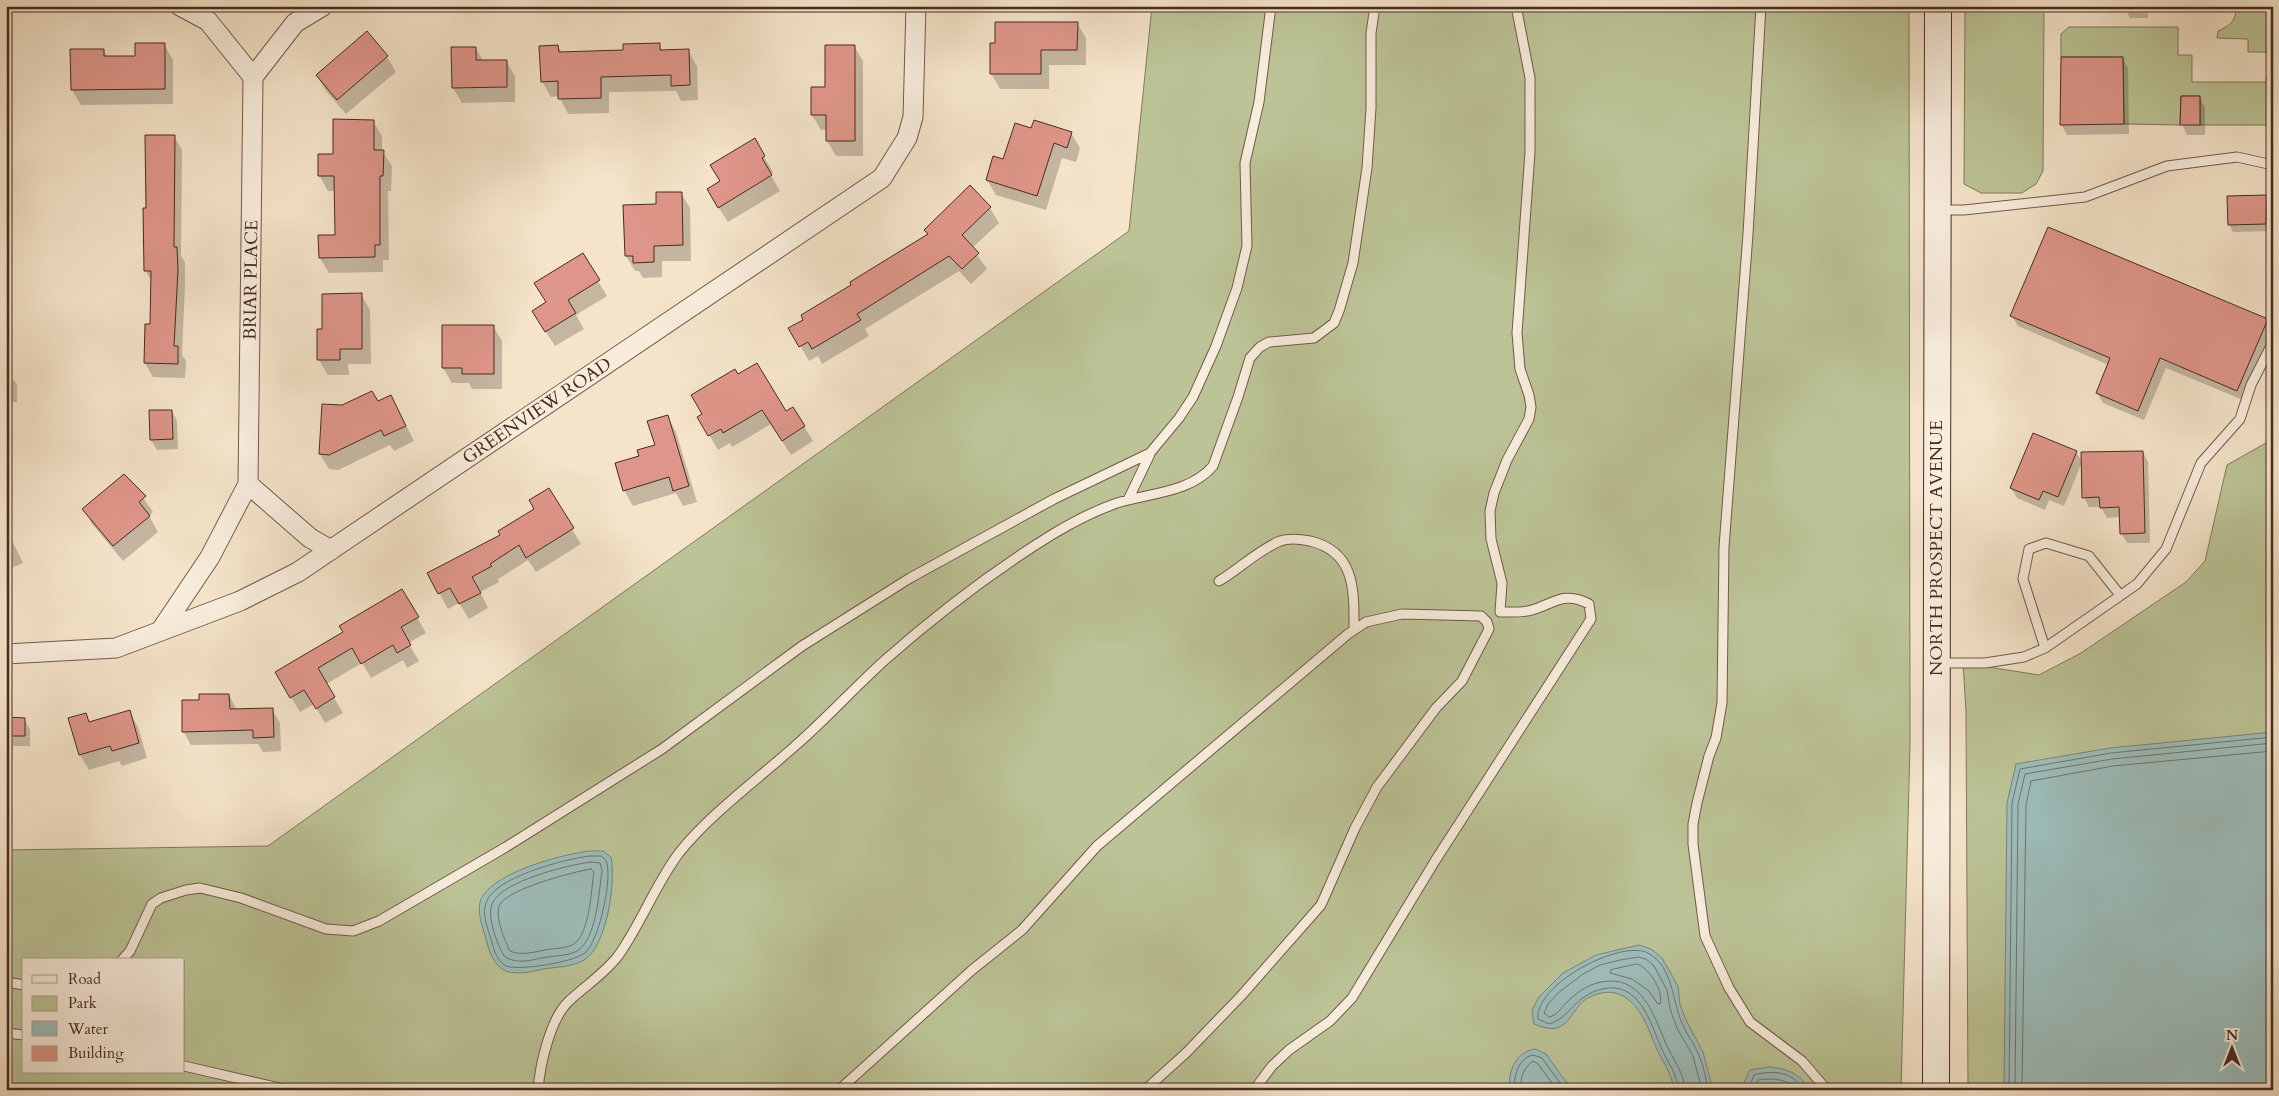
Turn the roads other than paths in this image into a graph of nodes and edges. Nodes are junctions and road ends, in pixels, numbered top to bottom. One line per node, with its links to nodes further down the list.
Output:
1 (180, 6): 9 (street)
2 (323, 6): 9 (street)
3 (916, 6): 16 (street, GREENVIEW ROAD)
4 (1271, 6): 13 (lane)
5 (1375, 6): 15 (lane)
6 (1516, 6): 19 (lane)
7 (1761, 6): 37 (lane)
8 (1938, 6): 11 (main road, NORTH PROSPECT AVENUE)
9 (253, 77): 14 (street, BRIAR PLACE)
10 (2273, 166): 11 (lane)
11 (1937, 210): 25 (main road, NORTH PROSPECT AVENUE)
12 (2273, 342): 18 (lane)
13 (1150, 453): 15 (lane); 26 (lane)
14 (248, 484): 16 (street); 21 (street, BRIAR PLACE)
15 (1128, 500): 33 (lane)
16 (331, 550): 21 (street, GREENVIEW ROAD)
17 (1219, 582): 22 (lane)
18 (2120, 595): 23 (lane); 23 (lane)
19 (1500, 612): 20 (lane); 36 (lane)
20 (1487, 622): 22 (lane); 35 (lane)
21 (161, 630): 24 (street, GREENVIEW ROAD)
22 (1354, 630): 34 (lane)
23 (2045, 648): 25 (lane)
24 (6, 654)
25 (1936, 663): 38 (main road, NORTH PROSPECT AVENUE)
26 (124, 958)
27 (6, 982): 28 (lane)
28 (22, 985)
29 (6, 1033): 30 (lane)
30 (22, 1035)
31 (185, 1066): 32 (lane)
32 (288, 1090)
33 (538, 1090)
34 (839, 1090)
35 (1146, 1090)
36 (1254, 1090)
37 (1827, 1090)
38 (1936, 1090)

